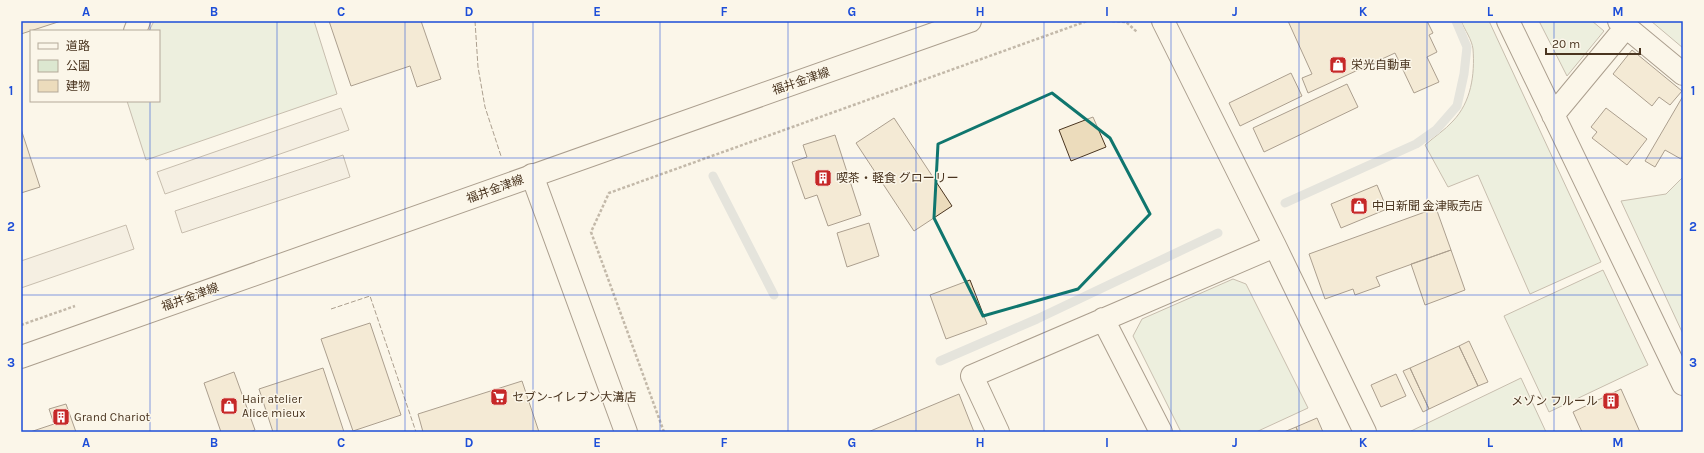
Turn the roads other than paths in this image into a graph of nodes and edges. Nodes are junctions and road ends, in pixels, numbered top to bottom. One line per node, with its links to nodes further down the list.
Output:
1 (970, 21): 7 (street, 福井金津線)
2 (1163, 21): 8 (street)
3 (1508, 21): 6 (street)
4 (1622, 24): 5 (street); 6 (street)
5 (1683, 74)
6 (1553, 116): 11 (street)
7 (532, 175): 10 (street, 福井金津線); 12 (street)
8 (1275, 246): 9 (street); 15 (street)
9 (1103, 319): 13 (street); 14 (street)
10 (21, 357)
11 (1683, 384)
12 (626, 432)
13 (998, 432)
14 (1160, 432)
15 (1364, 432)

